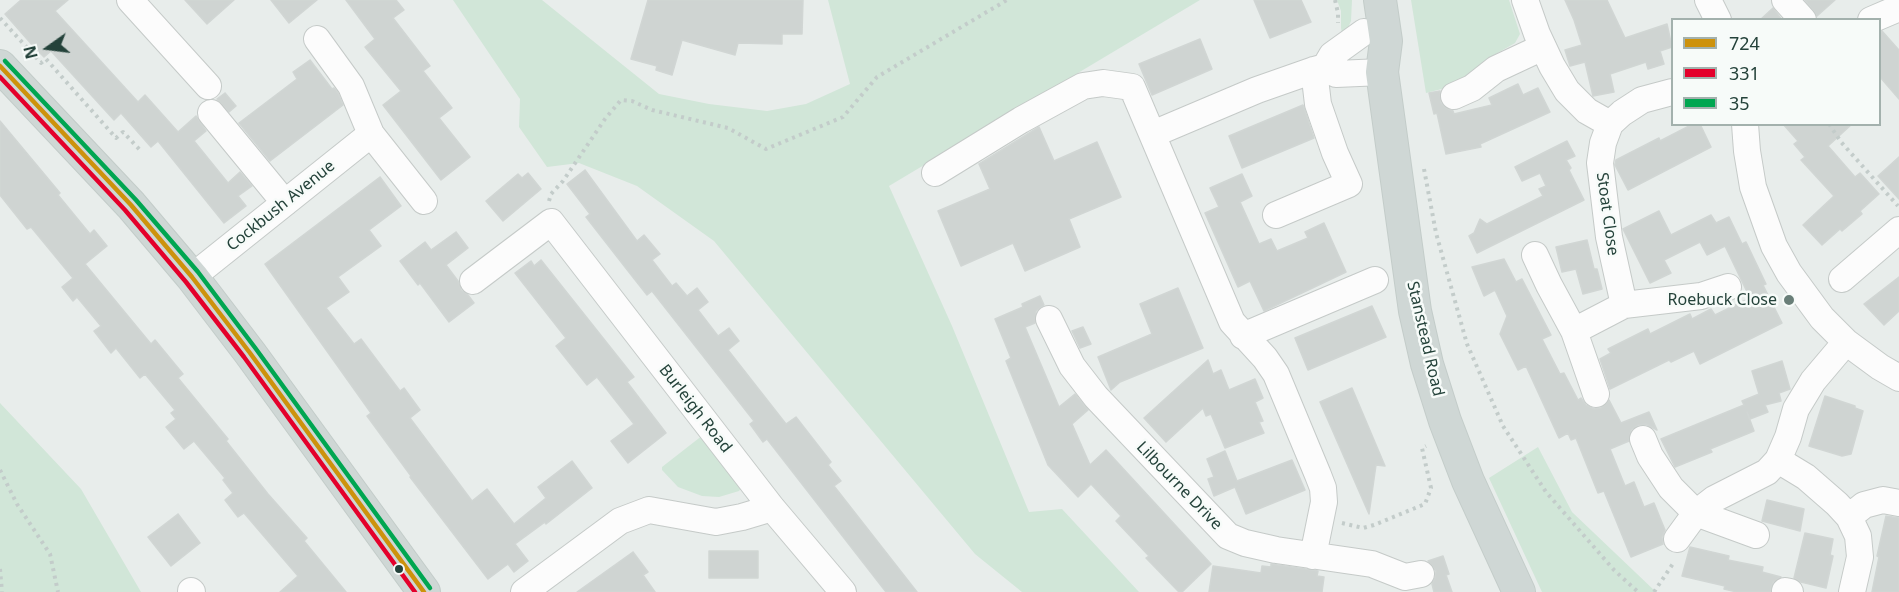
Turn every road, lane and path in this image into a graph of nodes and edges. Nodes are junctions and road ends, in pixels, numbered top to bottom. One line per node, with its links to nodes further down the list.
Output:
1 (130, 0): 19 (street)
2 (1007, 0): 31 (path)
3 (1359, 0): 13 (main road, Stanstead Road)
4 (1380, 0): 18 (main road, Stanstead Road)
5 (1525, 0): 15 (street)
6 (1708, 0): 10 (street)
7 (1785, 0): 11 (street)
8 (1899, 8): 12 (street)
9 (0, 18): 28 (path)
10 (1717, 18)
11 (1801, 18)
12 (1876, 18)
13 (1364, 32): 17 (street); 18 (main road, Stanstead Road)
14 (316, 39): 26 (street)
15 (1543, 47): 21 (street); 23 (street)
16 (0, 66): 38 (main road)
17 (1319, 69): 18 (street); 27 (street); 35 (street)
18 (1383, 72): 50 (main road, Stanstead Road)
19 (208, 86)
20 (1671, 92): 23 (street)
21 (1454, 96)
22 (211, 113): 33 (street)
23 (1610, 124): 43 (street, Stoat Close)
24 (1745, 126): 47 (street)
25 (1830, 126): 34 (path)
26 (370, 134): 32 (street); 33 (street, Cockbush Avenue)
27 (1153, 134): 30 (street); 46 (street)
28 (141, 151)
29 (1424, 168): 70 (path)
30 (935, 173)
31 (552, 194)
32 (424, 201)
33 (285, 203): 38 (street, Cockbush Avenue)
34 (1899, 207)
35 (1276, 215)
36 (1899, 230): 39 (street)
37 (1535, 255): 45 (street)
38 (192, 277): 66 (main road)
39 (1842, 279)
40 (1375, 280): 46 (street)
41 (474, 281): 55 (street, Burleigh Road)
42 (1728, 287): 43 (street)
43 (1624, 305): 45 (street)
44 (1049, 319): 61 (street, Lilbourne Drive)
45 (1574, 331): 49 (street)
46 (1243, 336): 58 (street)
47 (1846, 342): 48 (street); 52 (street)
48 (1899, 378)
49 (1596, 394)
50 (1450, 436): 58 (path); 69 (main road, Stanstead Road)
51 (1643, 439): 56 (street)
52 (1779, 460): 56 (street); 57 (street)
53 (0, 470): 65 (path)
54 (1899, 502): 57 (street)
55 (772, 508): 67 (street); 68 (street, Burleigh Road)
56 (1696, 513): 59 (street); 60 (street)
57 (1849, 517): 72 (street)
58 (1321, 519): 61 (street)
59 (1756, 535)
60 (1677, 539): 71 (path)
61 (1313, 556): 63 (street, Lilbourne Drive)
62 (0, 568): 64 (path)
63 (1421, 574)
64 (2, 592)
65 (58, 592)
66 (424, 592)
67 (524, 592)
68 (843, 592)
69 (1520, 592)
70 (1638, 592)
71 (1654, 592)
72 (1852, 592)

